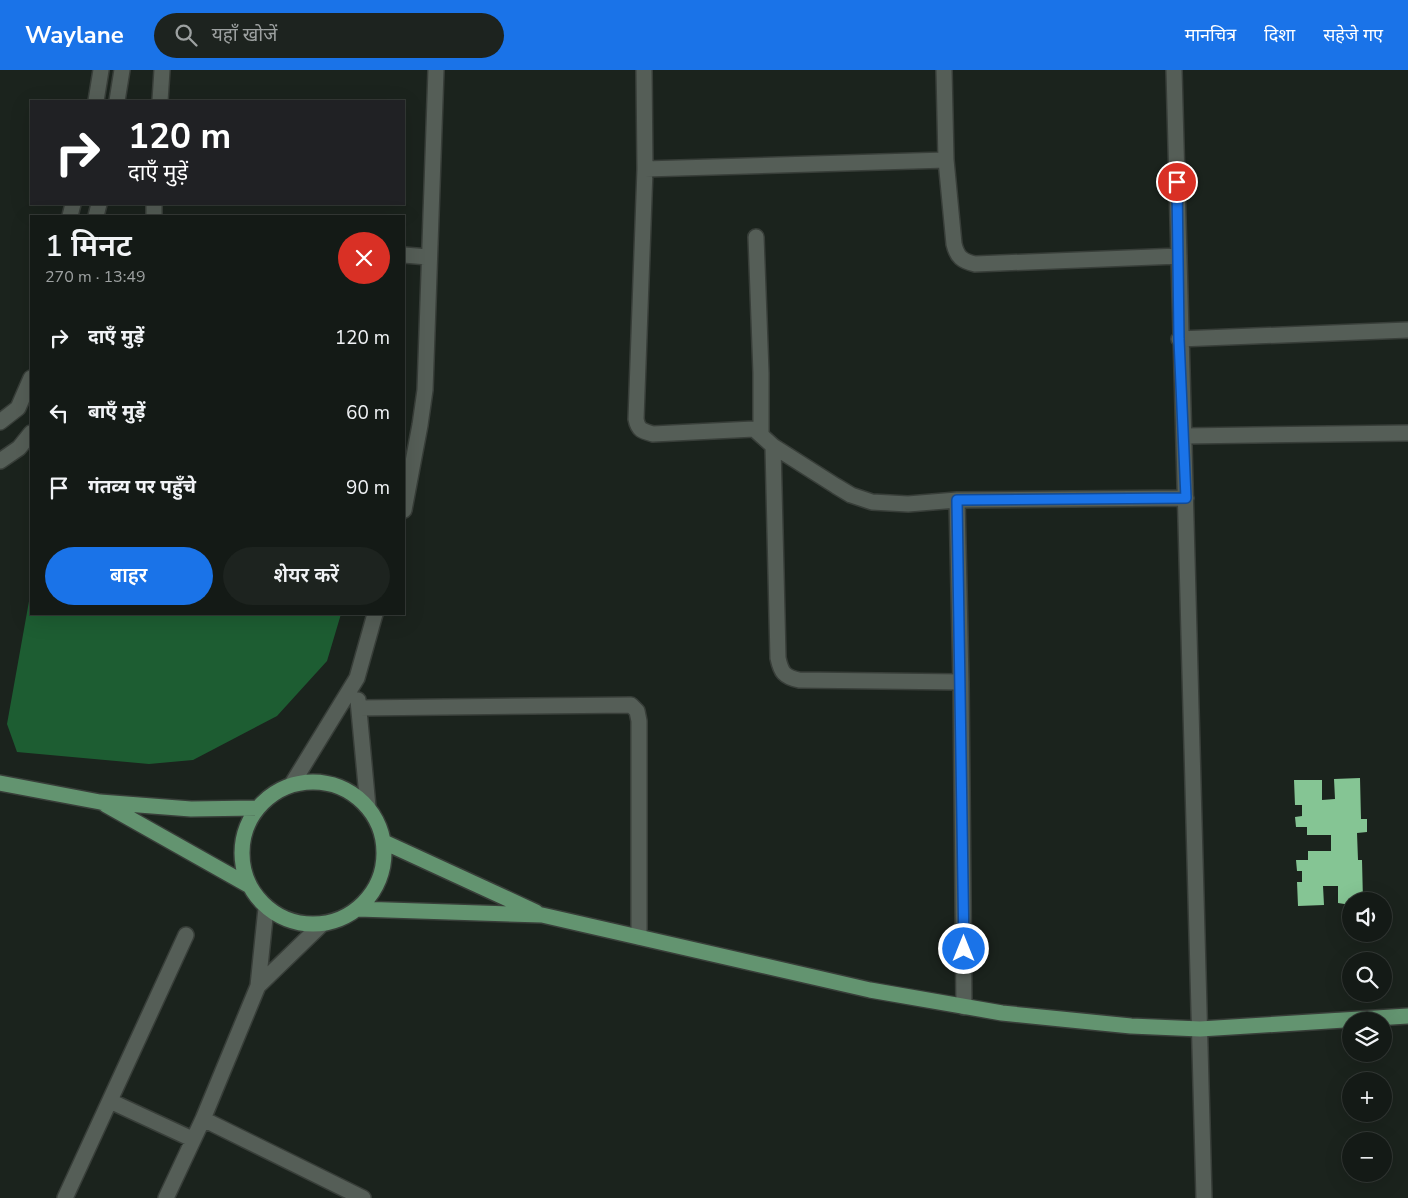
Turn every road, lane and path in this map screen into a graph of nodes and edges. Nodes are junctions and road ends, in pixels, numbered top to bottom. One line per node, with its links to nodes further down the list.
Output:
1 (101, 70): 8 (street)
2 (122, 70): 9 (street)
3 (162, 70): 10 (street)
4 (436, 70): 16 (street)
5 (644, 70): 12 (street)
6 (944, 70): 11 (street)
7 (1174, 70): 15 (street)
8 (96, 100)
9 (118, 100)
10 (160, 100)
11 (946, 160): 12 (street); 15 (street)
12 (645, 169): 21 (street)
13 (756, 238): 21 (street)
14 (405, 255): 16 (street)
15 (1179, 256): 18 (street)
16 (428, 257): 29 (street)
17 (1408, 330): 18 (street)
18 (1179, 339): 24 (street)
19 (30, 380): 20 (street)
20 (0, 422)
21 (761, 433): 25 (street)
22 (1408, 433): 24 (street)
23 (30, 434): 26 (street)
24 (1184, 436): 27 (street)
25 (773, 446): 28 (street); 32 (street)
26 (0, 461)
27 (1186, 498): 28 (street); 50 (street)
28 (957, 500): 32 (street)
29 (405, 505)
30 (375, 615): 31 (street)
31 (357, 678): 33 (street); 35 (street)
32 (961, 682): 48 (street)
33 (359, 708): 37 (street); 46 (street)
34 (0, 783): 36 (main road)
35 (292, 784): 37 (main road); 38 (main road)
36 (100, 802): 38 (main road); 40 (main road)
37 (368, 807): 39 (main road)
38 (257, 808): 40 (main road)
39 (384, 842): 42 (main road); 43 (main road)
40 (248, 885): 41 (main road)
41 (266, 908): 44 (main road); 47 (street)
42 (358, 909): 43 (main road); 44 (main road)
43 (542, 915): 46 (main road)
44 (321, 925): 47 (street)
45 (186, 935): 51 (street)
46 (639, 937): 48 (main road)
47 (258, 986): 52 (street)
48 (964, 1007): 50 (main road)
49 (1408, 1016): 50 (main road)
50 (1200, 1029): 57 (street)
51 (110, 1101): 53 (street); 54 (street)
52 (203, 1119): 53 (street); 56 (street)
53 (192, 1139): 55 (street)
54 (65, 1198)
55 (166, 1198)
56 (362, 1198)
57 (1204, 1198)

